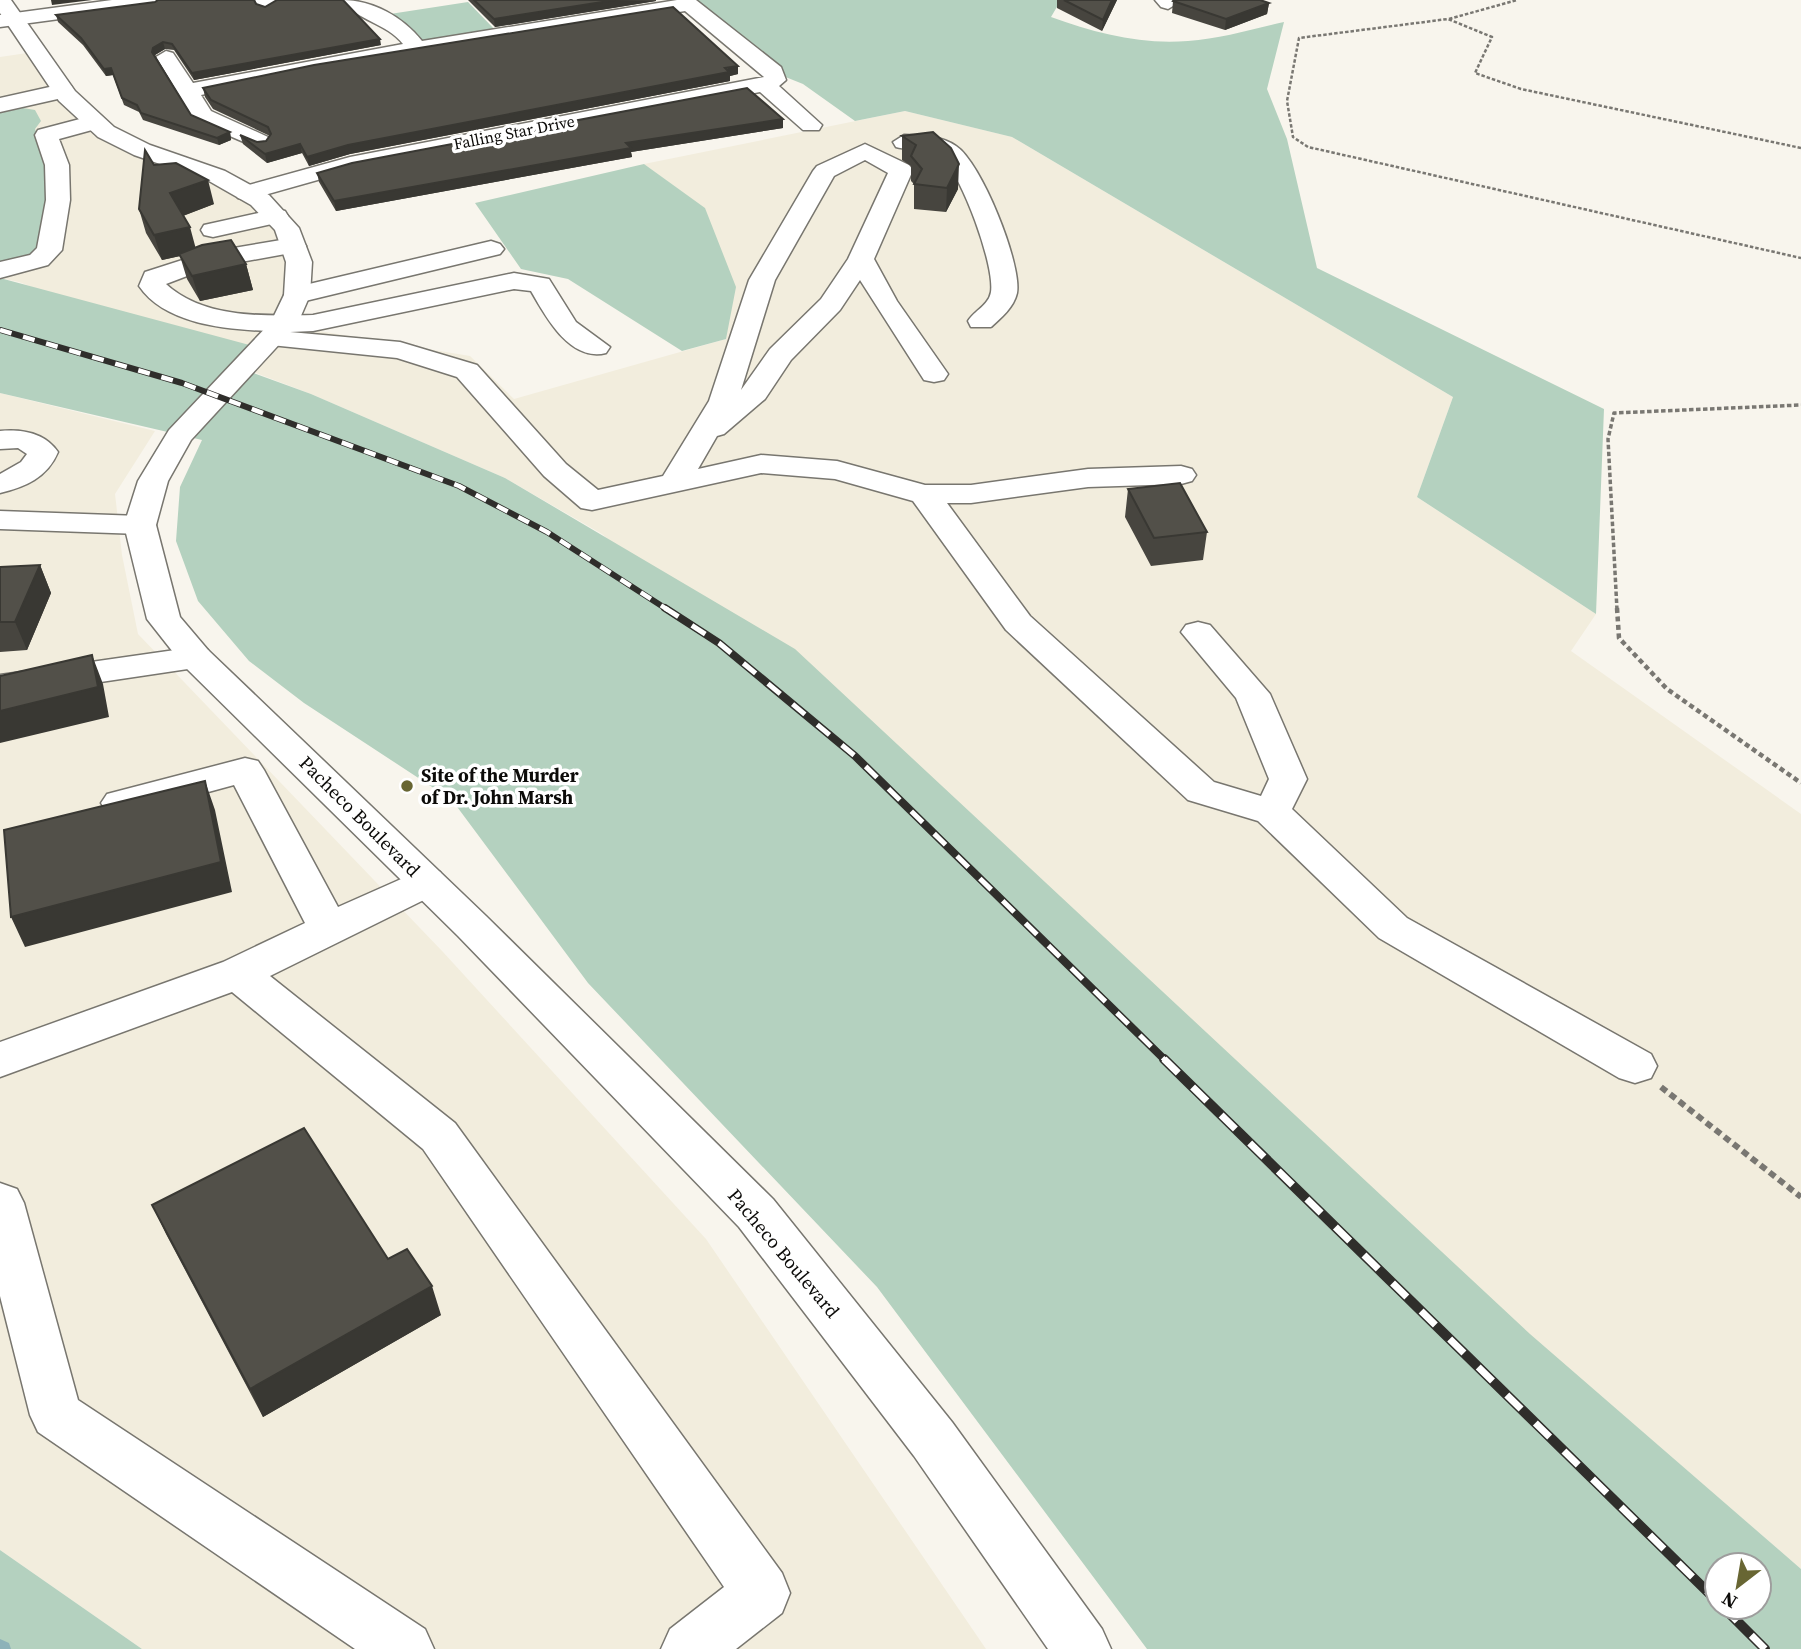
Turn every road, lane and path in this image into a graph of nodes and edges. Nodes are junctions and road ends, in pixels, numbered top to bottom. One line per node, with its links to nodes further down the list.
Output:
1 (156, 0): 5 (street)
2 (352, 0): 14 (street)
3 (1517, 0): 9 (path)
4 (691, 2): 6 (street); 18 (street)
5 (117, 8): 7 (street)
6 (622, 9): 10 (street); 11 (street)
7 (4, 13): 19 (street)
8 (479, 15): 11 (street)
9 (1448, 19): 26 (path); 33 (path)
10 (625, 31)
11 (499, 34): 12 (street)
12 (472, 38): 14 (street); 15 (street)
13 (316, 42): 17 (street)
14 (417, 48): 17 (street)
15 (492, 56)
16 (166, 57): 20 (street)
17 (337, 71): 20 (street)
18 (768, 79): 22 (street, Falling Star Drive); 24 (street)
19 (63, 91): 21 (street); 23 (street)
20 (187, 91): 25 (street)
21 (0, 104)
22 (543, 120): 27 (street); 29 (street, Falling Star Drive)
23 (94, 122): 29 (street); 35 (street)
24 (811, 125)
25 (260, 142)
26 (1801, 148)
27 (552, 151)
28 (865, 151): 34 (street); 37 (street); 42 (street)
29 (247, 193): 31 (street)
30 (213, 230): 31 (street)
31 (284, 231): 36 (street); 36 (street)
32 (491, 249): 36 (street)
33 (1801, 258)
34 (861, 259): 39 (street); 42 (street)
35 (0, 270)
36 (283, 319): 38 (street); 44 (street); 48 (street)
37 (981, 321)
38 (596, 347)
39 (934, 374)
40 (1801, 405): 52 (path)
41 (0, 440): 45 (street)
42 (698, 442): 44 (street)
43 (1181, 475): 46 (street)
44 (674, 483): 46 (street)
45 (0, 484)
46 (924, 494): 54 (street)
47 (1, 523): 48 (street)
48 (140, 525): 50 (street, Pacheco Boulevard)
49 (1198, 632): 54 (street)
50 (196, 658): 51 (street); 55 (street, Pacheco Boulevard)
51 (0, 686)
52 (1801, 783)
53 (90, 811): 56 (street)
54 (1272, 812): 59 (street)
55 (426, 882): 56 (street); 64 (street, Pacheco Boulevard)
56 (329, 929): 57 (street)
57 (238, 973): 58 (street); 63 (street)
58 (0, 1060)
59 (1635, 1066): 60 (path)
60 (1801, 1197)
61 (0, 1203): 62 (street)
62 (405, 1649)
63 (690, 1649)
64 (1082, 1649)

